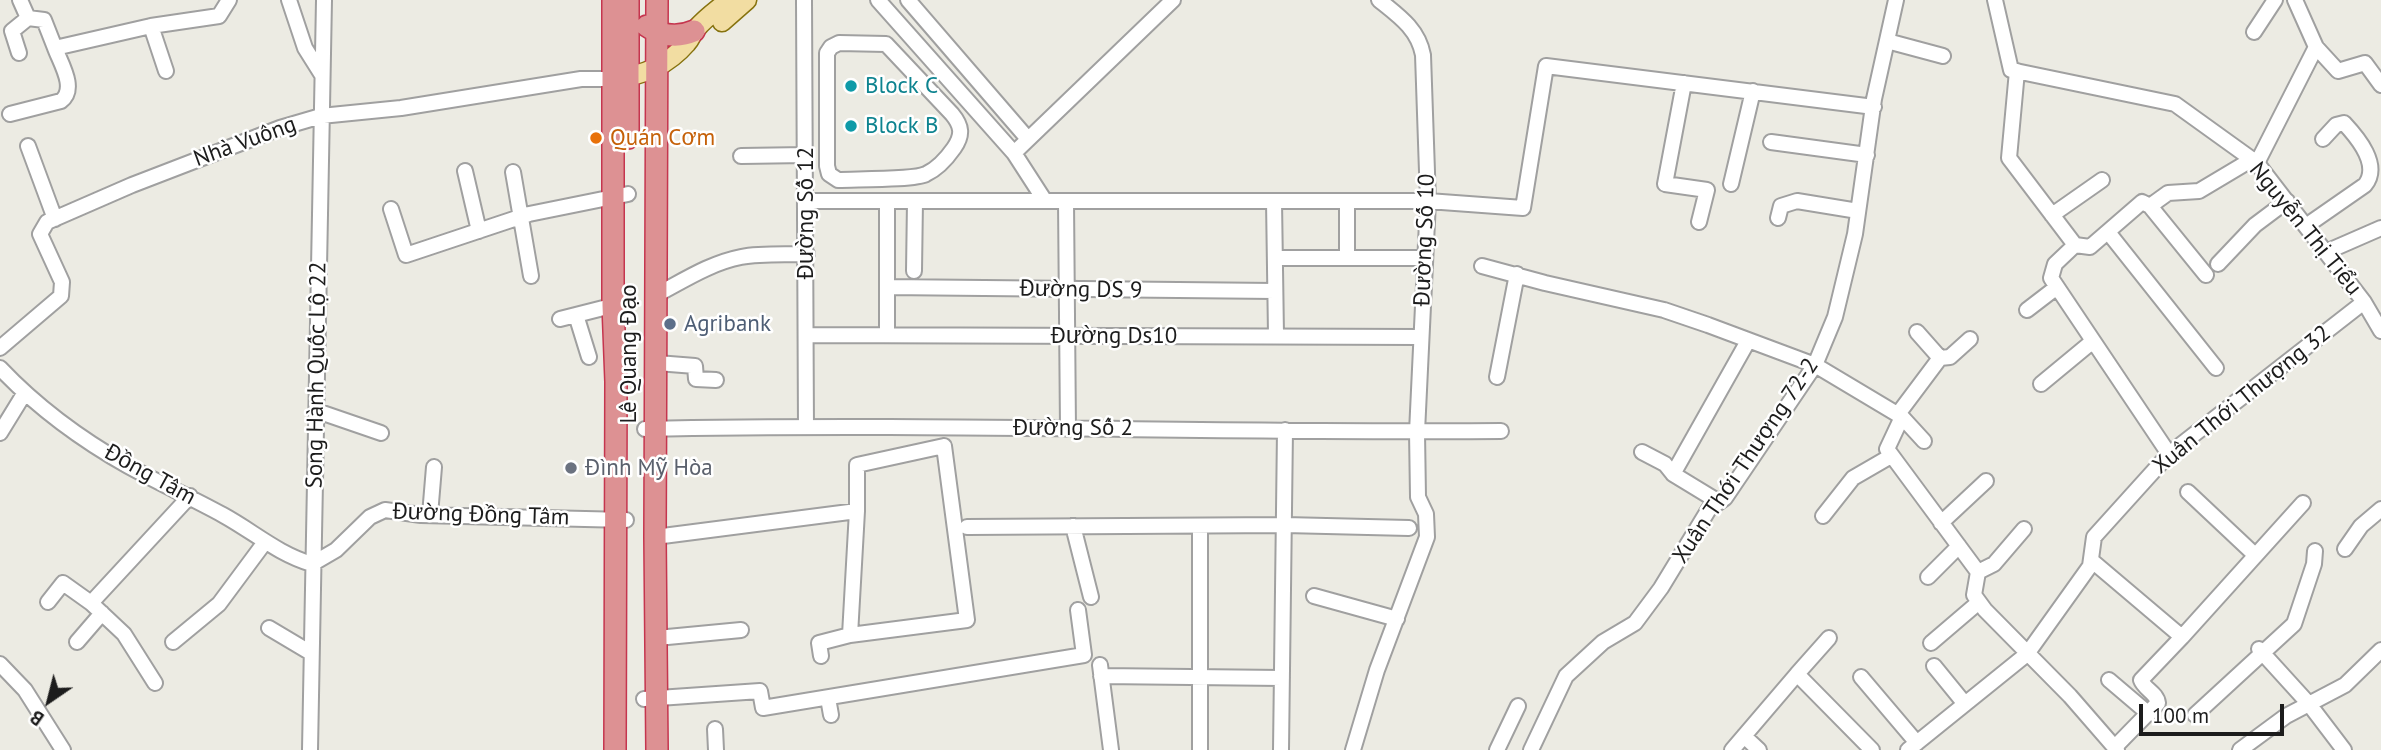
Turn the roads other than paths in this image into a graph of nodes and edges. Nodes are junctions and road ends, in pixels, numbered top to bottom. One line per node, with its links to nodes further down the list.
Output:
1 (20, 0): 20 (street)
2 (229, 0): 21 (street)
3 (289, 0): 37 (street)
4 (324, 0): 37 (street, Song Hành Quốc Lộ 22)
5 (613, 0): 36 (highway, Lê Quang Đạo)
6 (628, 0): 36 (highway, Lê Quang Đạo)
7 (645, 0): 23 (highway, Lê Quang Đạo)
8 (657, 0): 23 (highway, Lê Quang Đạo)
9 (729, 0): 25 (main road)
10 (747, 0): 25 (main road)
11 (804, 0): 42 (street, Đường Số 12)
12 (878, 0): 22 (street)
13 (908, 0): 27 (street)
14 (1173, 0): 48 (street)
15 (1380, 0): 69 (street, Đường Số 10)
16 (1896, 0): 26 (street, Xuân Thới Thượng 72-2)
17 (1995, 0): 35 (street)
18 (2275, 0): 24 (street)
19 (2295, 0): 29 (street)
20 (28, 18): 30 (street); 31 (street)
21 (151, 26): 30 (street); 34 (street)
22 (902, 26): 28 (street); 33 (street)
23 (651, 29): 25 (highway); 36 (highway, Lê Quang Đạo)
24 (2253, 32)
25 (692, 36): 36 (main road)
26 (1887, 41): 32 (street); 44 (street, Xuân Thới Thượng 72-2)
27 (944, 42): 33 (street); 48 (street)
28 (886, 44): 43 (street); 46 (street)
29 (2316, 47): 39 (street); 56 (street)
30 (55, 48): 45 (street)
31 (19, 53)
32 (1942, 56)
33 (930, 58): 41 (street)
34 (166, 71)
35 (2017, 71): 56 (street, Nguyễn Thị Tiểu); 74 (street)
36 (636, 75): 47 (street, Nhà Vuông); 61 (highway, Lê Quang Đạo); 99 (highway, Lê Quang Đạo); 130 (highway, Lê Quang Đạo)
37 (323, 76): 47 (street, Song Hành Quốc Lộ 22)
38 (1684, 83): 40 (street); 69 (street); 78 (street)
39 (2381, 85)
40 (1752, 91): 44 (street); 60 (street)
41 (967, 100): 46 (street); 52 (street)
42 (805, 106): 43 (street); 53 (street, Đường Số 12)
43 (827, 106): 46 (street)
44 (1874, 107): 54 (street, Xuân Thới Thượng 72-2)
45 (10, 114)
46 (952, 114)
47 (321, 116): 77 (street, Nhà Vuông); 127 (street, Song Hành Quốc Lộ 22)
48 (1028, 139): 52 (street)
49 (2323, 139): 79 (street)
50 (1771, 142): 54 (street)
51 (28, 145): 77 (street)
52 (1014, 153): 65 (street)
53 (806, 155): 55 (street); 62 (street, Đường Số 12)
54 (1867, 155): 73 (street, Xuân Thới Thượng 72-2)
55 (741, 156)
56 (2254, 162): 70 (street, Nguyễn Thị Tiểu); 71 (street)
57 (465, 171): 81 (street)
58 (513, 172): 75 (street)
59 (2102, 180): 74 (street)
60 (1731, 184)
61 (621, 195): 75 (street); 101 (highway, Lê Quang Đạo)
62 (807, 201): 63 (street); 85 (street, Đường Số 12)
63 (887, 201): 64 (street); 95 (street)
64 (915, 201): 65 (street); 91 (street)
65 (1045, 201): 66 (street)
66 (1066, 201): 67 (street); 97 (street)
67 (1274, 201): 68 (street); 86 (street)
68 (1347, 201): 69 (street); 87 (street)
69 (1428, 201): 88 (street, Đường Số 10)
70 (2287, 201): 79 (street, Nguyễn Thị Tiểu); 89 (street)
71 (2150, 206): 82 (street); 93 (street)
72 (391, 209): 81 (street)
73 (1858, 211): 76 (street); 120 (street, Xuân Thới Thượng 72-2)
74 (2052, 215): 83 (street)
75 (522, 216): 81 (street); 94 (street)
76 (1778, 218)
77 (55, 219): 116 (street)
78 (1699, 222)
79 (2306, 226): 84 (street, Nguyễn Thị Tiểu)
80 (2381, 229): 84 (street)
81 (479, 230)
82 (2108, 232): 83 (street); 122 (street)
83 (2075, 245): 96 (street)
84 (2326, 252): 102 (street, Nguyễn Thị Tiểu)
85 (807, 254): 99 (street); 108 (street, Đường Số 12)
86 (1275, 258): 87 (street); 98 (street)
87 (1347, 258): 88 (street)
88 (1425, 258): 112 (street, Đường Số 10)
89 (2218, 264)
90 (1482, 266): 92 (street)
91 (914, 271)
92 (1517, 274): 114 (street); 123 (street)
93 (2206, 275)
94 (531, 276)
95 (887, 287): 97 (street, Đường DS 9); 109 (street)
96 (2057, 287): 103 (street); 115 (street)
97 (1067, 290): 98 (street, Đường DS 9); 111 (street)
98 (1275, 291): 110 (street)
99 (656, 295): 119 (highway, Lê Quang Đạo)
100 (2381, 299): 102 (street, Xuân Thới Thượng 32)
101 (620, 303): 104 (street); 152 (highway, Lê Quang Đạo)
102 (2365, 304): 106 (street, Nguyễn Thị Tiểu); 139 (street, Xuân Thới Thượng 32)
103 (2027, 310)
104 (576, 315): 105 (street); 117 (street)
105 (560, 319)
106 (2381, 331)
107 (1917, 332): 118 (street)
108 (806, 335): 109 (street, Đường Ds10); 129 (street, Đường Số 12)
109 (887, 335): 111 (street, Đường Ds10)
110 (1276, 335): 111 (street, Đường Ds10); 112 (street, Đường Ds10)
111 (1068, 336): 131 (street)
112 (1421, 337): 134 (street, Đường Số 10)
113 (1970, 339): 118 (street)
114 (1748, 341): 120 (street); 142 (street)
115 (2093, 341): 125 (street); 139 (street)
116 (0, 348)
117 (589, 357)
118 (1940, 358): 128 (street)
119 (657, 363): 124 (street); 130 (highway, Lê Quang Đạo)
120 (1815, 365): 128 (street); 146 (street, Xuân Thới Thượng 72-2)
121 (0, 368): 126 (street, Đồng Tâm)
122 (2216, 368)
123 (1497, 377)
124 (716, 380)
125 (2040, 384)
126 (24, 394): 135 (street); 145 (street, Đồng Tâm)
127 (317, 411): 136 (street); 167 (street, Song Hành Quốc Lộ 22)
128 (1900, 415): 137 (street); 140 (street)
129 (806, 427): 130 (street, Đường Số 2); 131 (street, Đường Số 2)
130 (650, 428): 160 (highway, Lê Quang Đạo); 200 (highway, Lê Quang Đạo)
131 (1068, 429): 132 (street, Đường Số 2)
132 (1285, 430): 134 (street, Đường Số 2); 154 (street)
133 (1501, 431): 134 (street, Đường Số 2)
134 (1417, 432): 176 (street, Đường Số 10)
135 (0, 433)
136 (380, 433)
137 (1923, 441)
138 (1642, 452): 142 (street)
139 (2169, 454): 166 (street, Xuân Thới Thượng 32)
140 (1891, 456): 151 (street); 153 (street)
141 (434, 467): 150 (street)
142 (1673, 474): 146 (street)
143 (1986, 481): 153 (street)
144 (2188, 492): 165 (street)
145 (190, 496): 161 (street, Đồng Tâm); 174 (street)
146 (1719, 502): 223 (street, Xuân Thới Thượng 72-2)
147 (2303, 503): 165 (street)
148 (2381, 509): 163 (street)
149 (857, 511): 160 (street); 179 (street); 179 (street)
150 (430, 515): 152 (street, Đường Đồng Tâm); 167 (street, Đường Đồng Tâm)
151 (1823, 516)
152 (621, 520): 213 (highway, Lê Quang Đạo); 214 (highway, Lê Quang Đạo)
153 (1941, 523): 162 (street)
154 (1285, 525): 157 (street); 158 (street); 196 (street)
155 (1073, 526): 156 (street); 157 (street); 171 (street)
156 (967, 527)
157 (1200, 527): 194 (street)
158 (1409, 528)
159 (2024, 529): 168 (street)
160 (655, 537): 181 (highway, Lê Quang Đạo)
161 (265, 542): 167 (street, Đồng Tâm); 184 (street)
162 (1959, 547): 168 (street); 169 (street)
163 (2345, 549)
164 (2315, 551): 186 (street)
165 (2255, 555): 180 (street)
166 (2091, 560): 180 (street); 189 (street, Xuân Thới Thượng 32)
167 (312, 564): 188 (street, Song Hành Quốc Lộ 22)
168 (1978, 572): 173 (street)
169 (1928, 578)
170 (1314, 596): 176 (street)
171 (1091, 597)
172 (47, 601): 174 (street)
173 (1979, 601): 185 (street); 189 (street)
174 (96, 608): 183 (street); 198 (street)
175 (1078, 610): 199 (street)
176 (1397, 619): 221 (street, Đường Số 10)
177 (269, 628): 188 (street)
178 (741, 630): 181 (street)
179 (850, 635): 190 (street)
180 (2182, 636): 204 (street)
181 (657, 638): 200 (highway, Lê Quang Đạo)
182 (1829, 638): 193 (street)
183 (77, 642)
184 (173, 642)
185 (1931, 643)
186 (2261, 650): 202 (street); 206 (street)
187 (2381, 650): 202 (street)
188 (311, 653): 212 (street, Song Hành Quốc Lộ 22)
189 (2027, 654): 201 (street, Xuân Thới Thượng 32); 210 (street)
190 (821, 656)
191 (1934, 666): 201 (street)
192 (2, 670): 211 (street)
193 (1797, 674): 208 (street); 226 (street)
194 (1199, 676): 196 (street); 218 (street); 219 (street)
195 (1861, 677): 209 (street)
196 (1282, 678): 220 (street)
197 (2109, 680): 204 (street)
198 (155, 683)
199 (828, 698): 200 (street); 205 (street)
200 (651, 699): 215 (highway, Lê Quang Đạo); 216 (highway, Lê Quang Đạo)
201 (1965, 704): 209 (street, Xuân Thới Thượng 32)
202 (2309, 704): 227 (street); 228 (street)
203 (1518, 706): 222 (street)
204 (2149, 714): 210 (street)
205 (831, 715)
206 (2195, 715)
207 (715, 729): 217 (street)
208 (1744, 736): 224 (street); 225 (street)
209 (1912, 747)
210 (2116, 749)
211 (63, 750)
212 (310, 750)
213 (615, 750)
214 (626, 750)
215 (644, 750)
216 (657, 750)
217 (716, 750)
218 (1111, 750)
219 (1200, 750)
220 (1280, 750)
221 (1353, 750)
222 (1497, 750)
223 (1531, 750)
224 (1732, 750)
225 (1759, 750)
226 (1872, 750)
227 (2240, 750)
228 (2344, 750)

